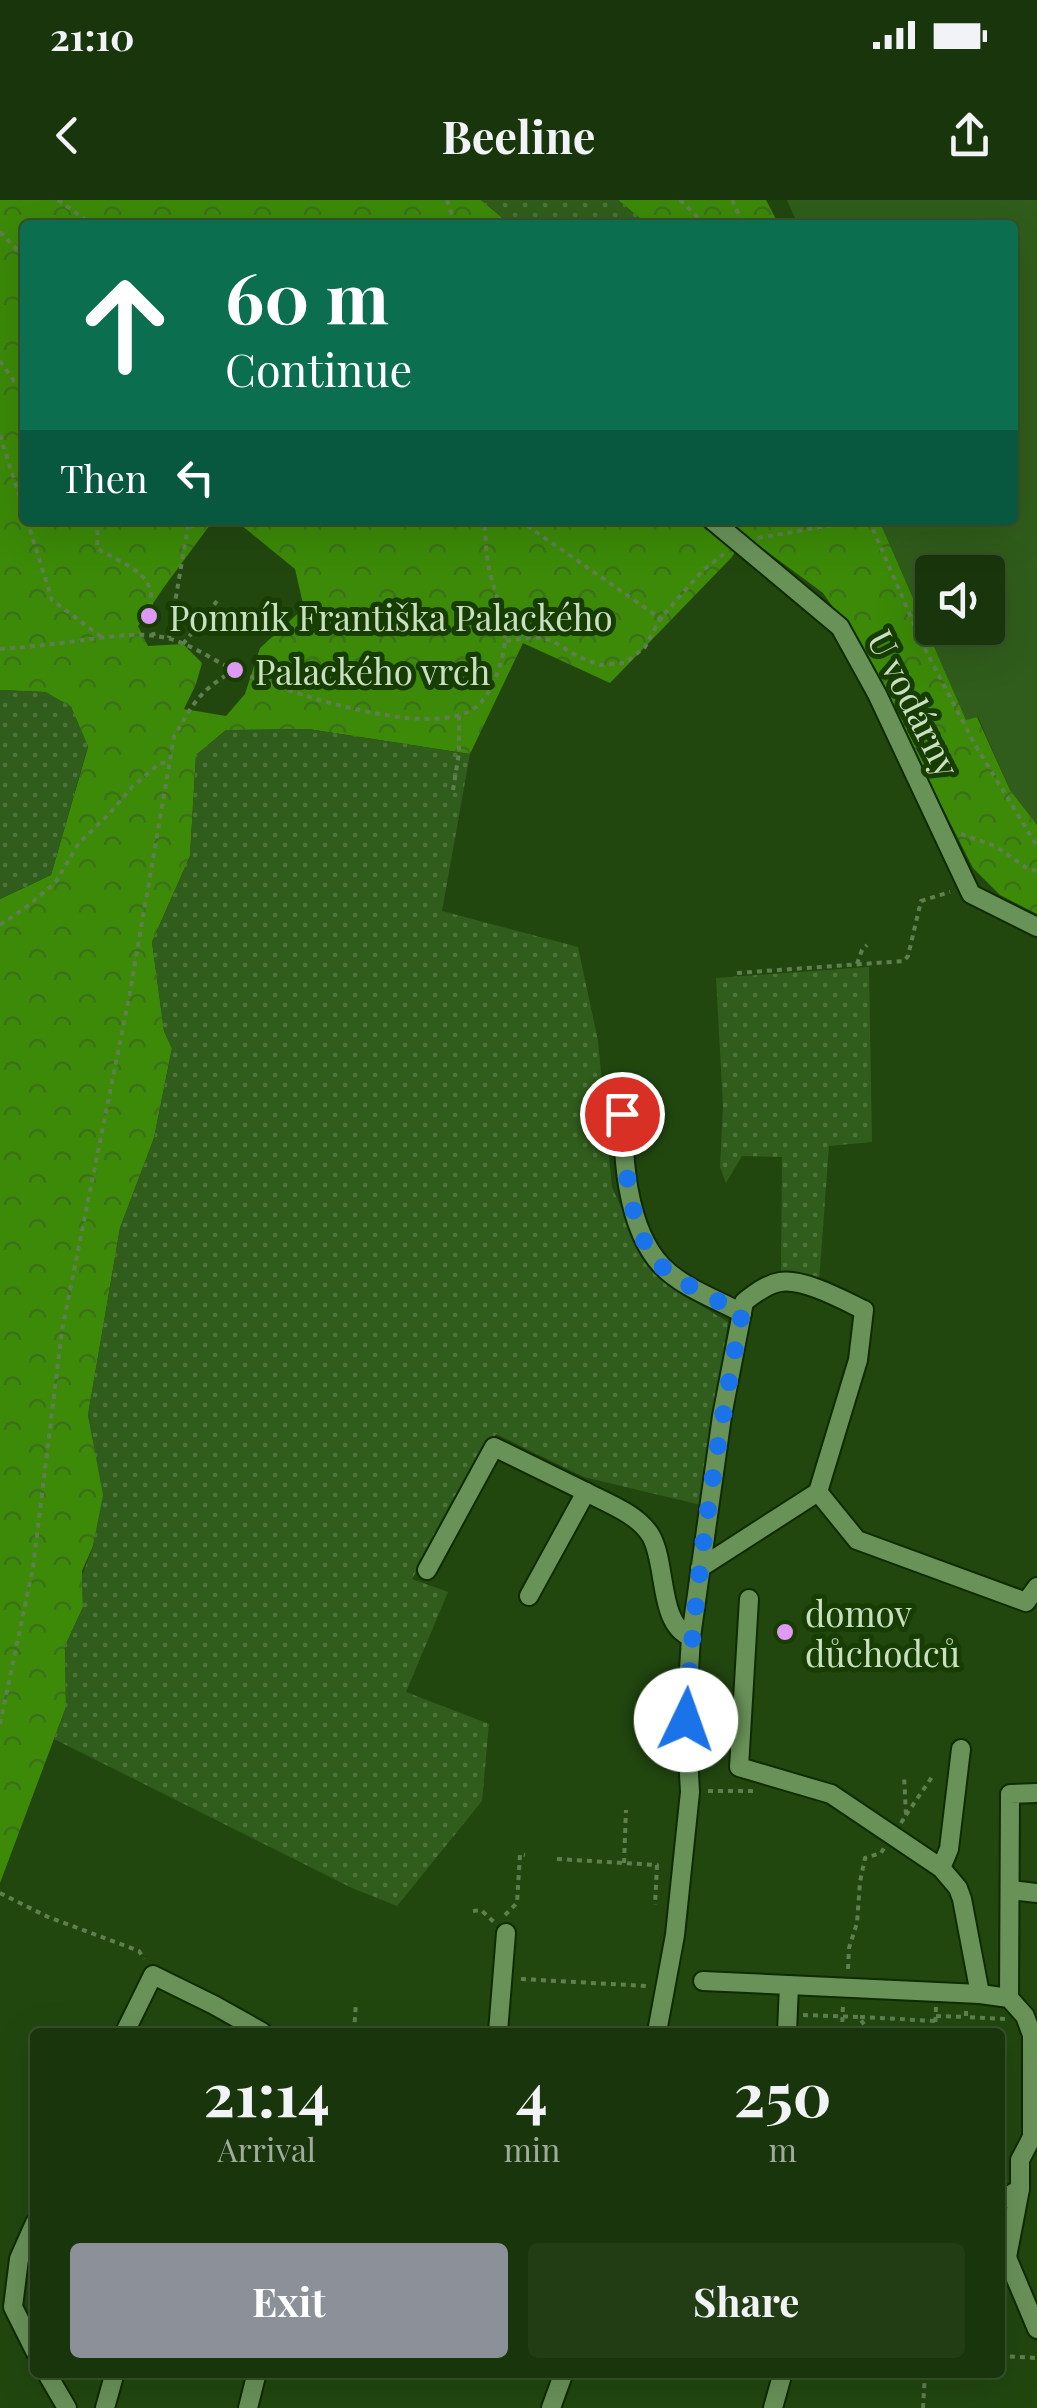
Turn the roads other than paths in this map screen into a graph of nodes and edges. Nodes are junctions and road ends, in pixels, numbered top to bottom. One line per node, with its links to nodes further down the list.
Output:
1 (718, 525): 2 (street, U vodárny)
2 (1037, 926)
3 (636, 1086): 4 (street)
4 (742, 1313): 6 (street); 7 (street)
5 (586, 1492): 8 (street); 10 (street); 12 (street)
6 (818, 1492): 7 (street); 9 (street)
7 (700, 1568): 12 (street)
8 (427, 1570)
9 (1037, 1588)
10 (529, 1596)
11 (749, 1599): 15 (street)
12 (691, 1636): 28 (street)
13 (961, 1749): 15 (street)
14 (1037, 1793): 16 (street)
15 (941, 1868): 21 (street)
16 (1011, 1890): 17 (street); 22 (street)
17 (1037, 1893)
18 (506, 1933): 27 (street)
19 (703, 1981): 20 (street)
20 (790, 1985): 21 (street); 24 (street)
21 (972, 1993): 22 (street)
22 (1009, 1998): 23 (street)
23 (1026, 2013): 29 (street)
24 (788, 2023)
25 (126, 2028): 26 (street)
26 (255, 2028)
27 (498, 2028)
28 (658, 2028)
29 (1020, 2189): 30 (street); 32 (street)
30 (1005, 2198)
31 (30, 2234): 35 (street)
32 (1005, 2246)
33 (1005, 2252): 34 (street)
34 (1037, 2329)
35 (30, 2341)
36 (50, 2378): 42 (street)
37 (113, 2378): 43 (street)
38 (255, 2378): 44 (street)
39 (562, 2378): 41 (street)
40 (781, 2378): 45 (street)
41 (552, 2403)
42 (67, 2408)
43 (104, 2408)
44 (248, 2408)
45 (773, 2408)

